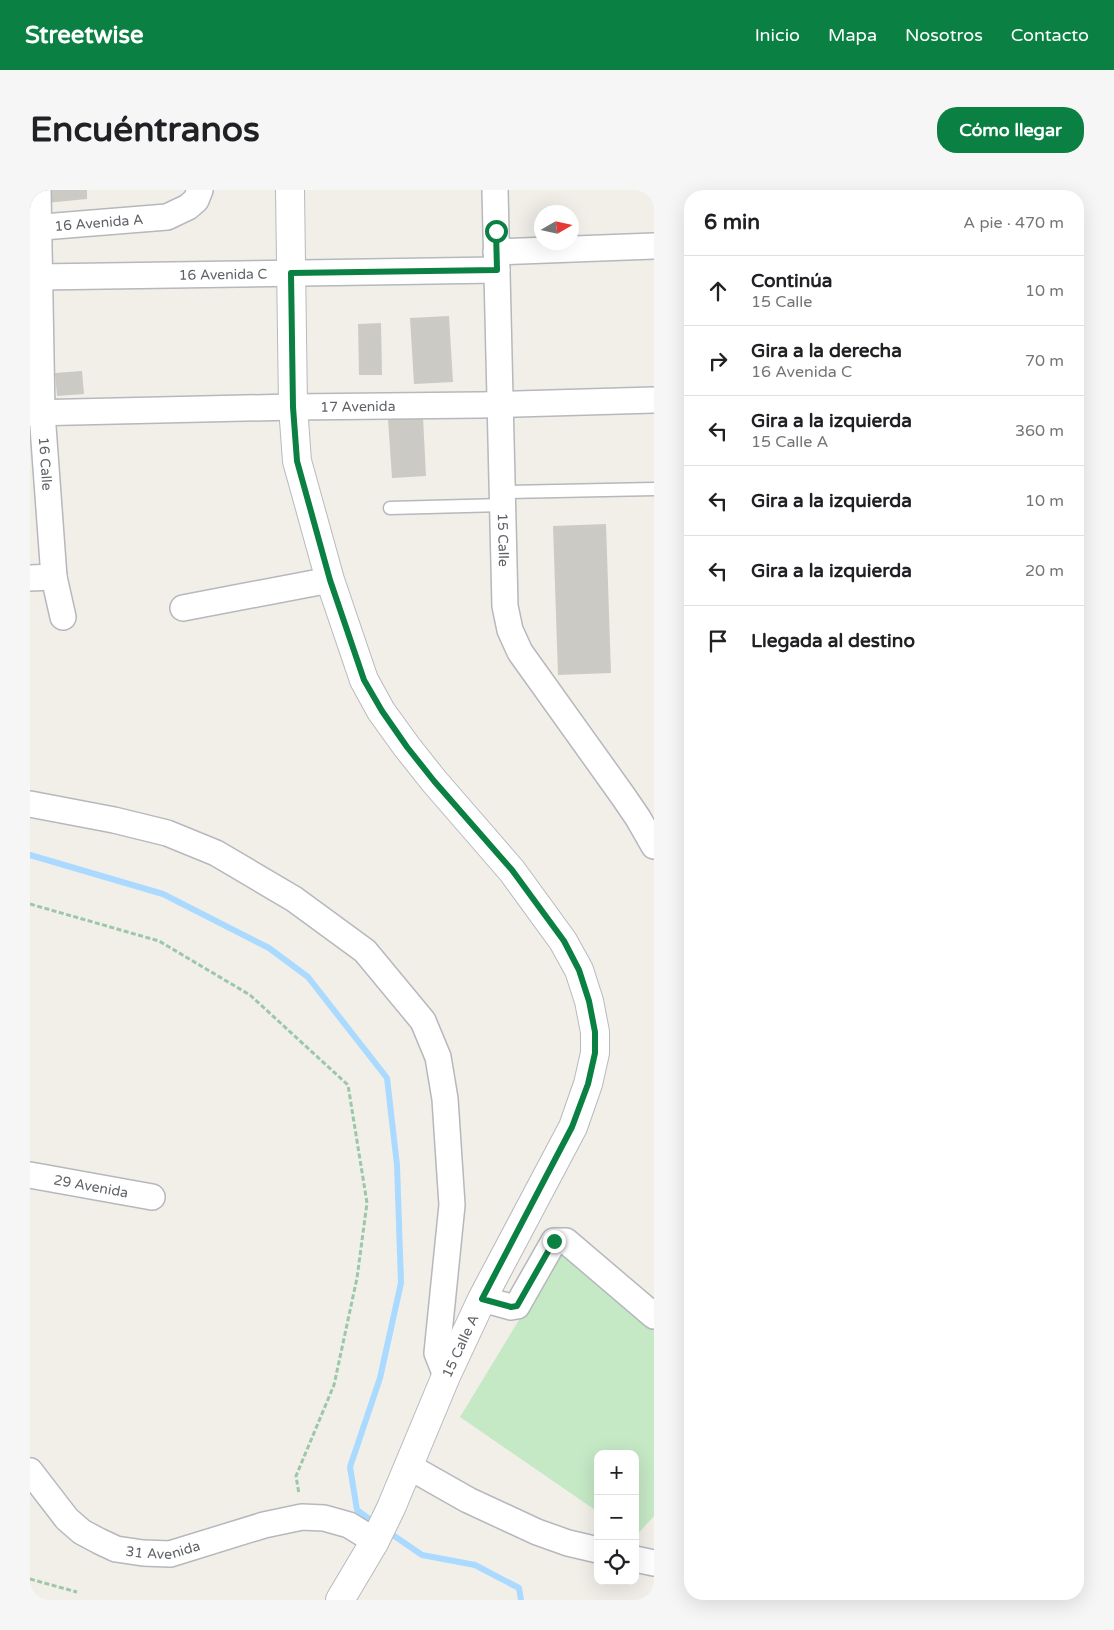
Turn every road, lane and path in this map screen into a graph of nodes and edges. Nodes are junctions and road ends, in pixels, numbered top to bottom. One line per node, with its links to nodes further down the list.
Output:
1 (38, 190): 5 (street, 16 Calle)
2 (200, 190): 5 (street, 16 Avenida A)
3 (290, 190): 8 (street, 15 Calle A)
4 (494, 190): 7 (street, 15 Calle)
5 (34, 227): 9 (street, 16 Calle)
6 (654, 246): 7 (street, 16 Avenida C)
7 (496, 261): 8 (street, 16 Avenida C); 11 (street, 15 Calle)
8 (291, 273): 9 (street, 16 Avenida C); 12 (street, 15 Calle A)
9 (39, 276): 13 (street, 16 Calle)
10 (654, 400): 11 (street, 17 Avenida)
11 (500, 405): 12 (street, 17 Avenida); 15 (street, 15 Calle)
12 (293, 407): 13 (street, 17 Avenida); 18 (street, 15 Calle A)
13 (36, 413): 17 (street, 16 Calle)
14 (654, 489): 15 (lane)
15 (502, 498): 16 (lane); 22 (street, 15 Calle)
16 (390, 508)
17 (42, 577): 20 (street, 16 Calle)
18 (330, 580): 19 (street); 26 (street, 15 Calle A)
19 (183, 608)
20 (63, 617)
21 (30, 804): 28 (street)
22 (654, 846)
23 (30, 904): 31 (path)
24 (30, 1175): 25 (street, 29 Avenida)
25 (152, 1197)
26 (482, 1299): 27 (street); 28 (street, 15 Calle A)
27 (654, 1316)
28 (446, 1376): 29 (street, 15 Calle A)
29 (408, 1466): 32 (street, 15 Calle A); 33 (street)
30 (30, 1471): 31 (street, 31 Avenida)
31 (313, 1518): 32 (street)
32 (376, 1538): 38 (street, 15 Calle A)
33 (594, 1549)
34 (639, 1560): 35 (street)
35 (654, 1563)
36 (30, 1579): 37 (path)
37 (77, 1592)
38 (340, 1600)

